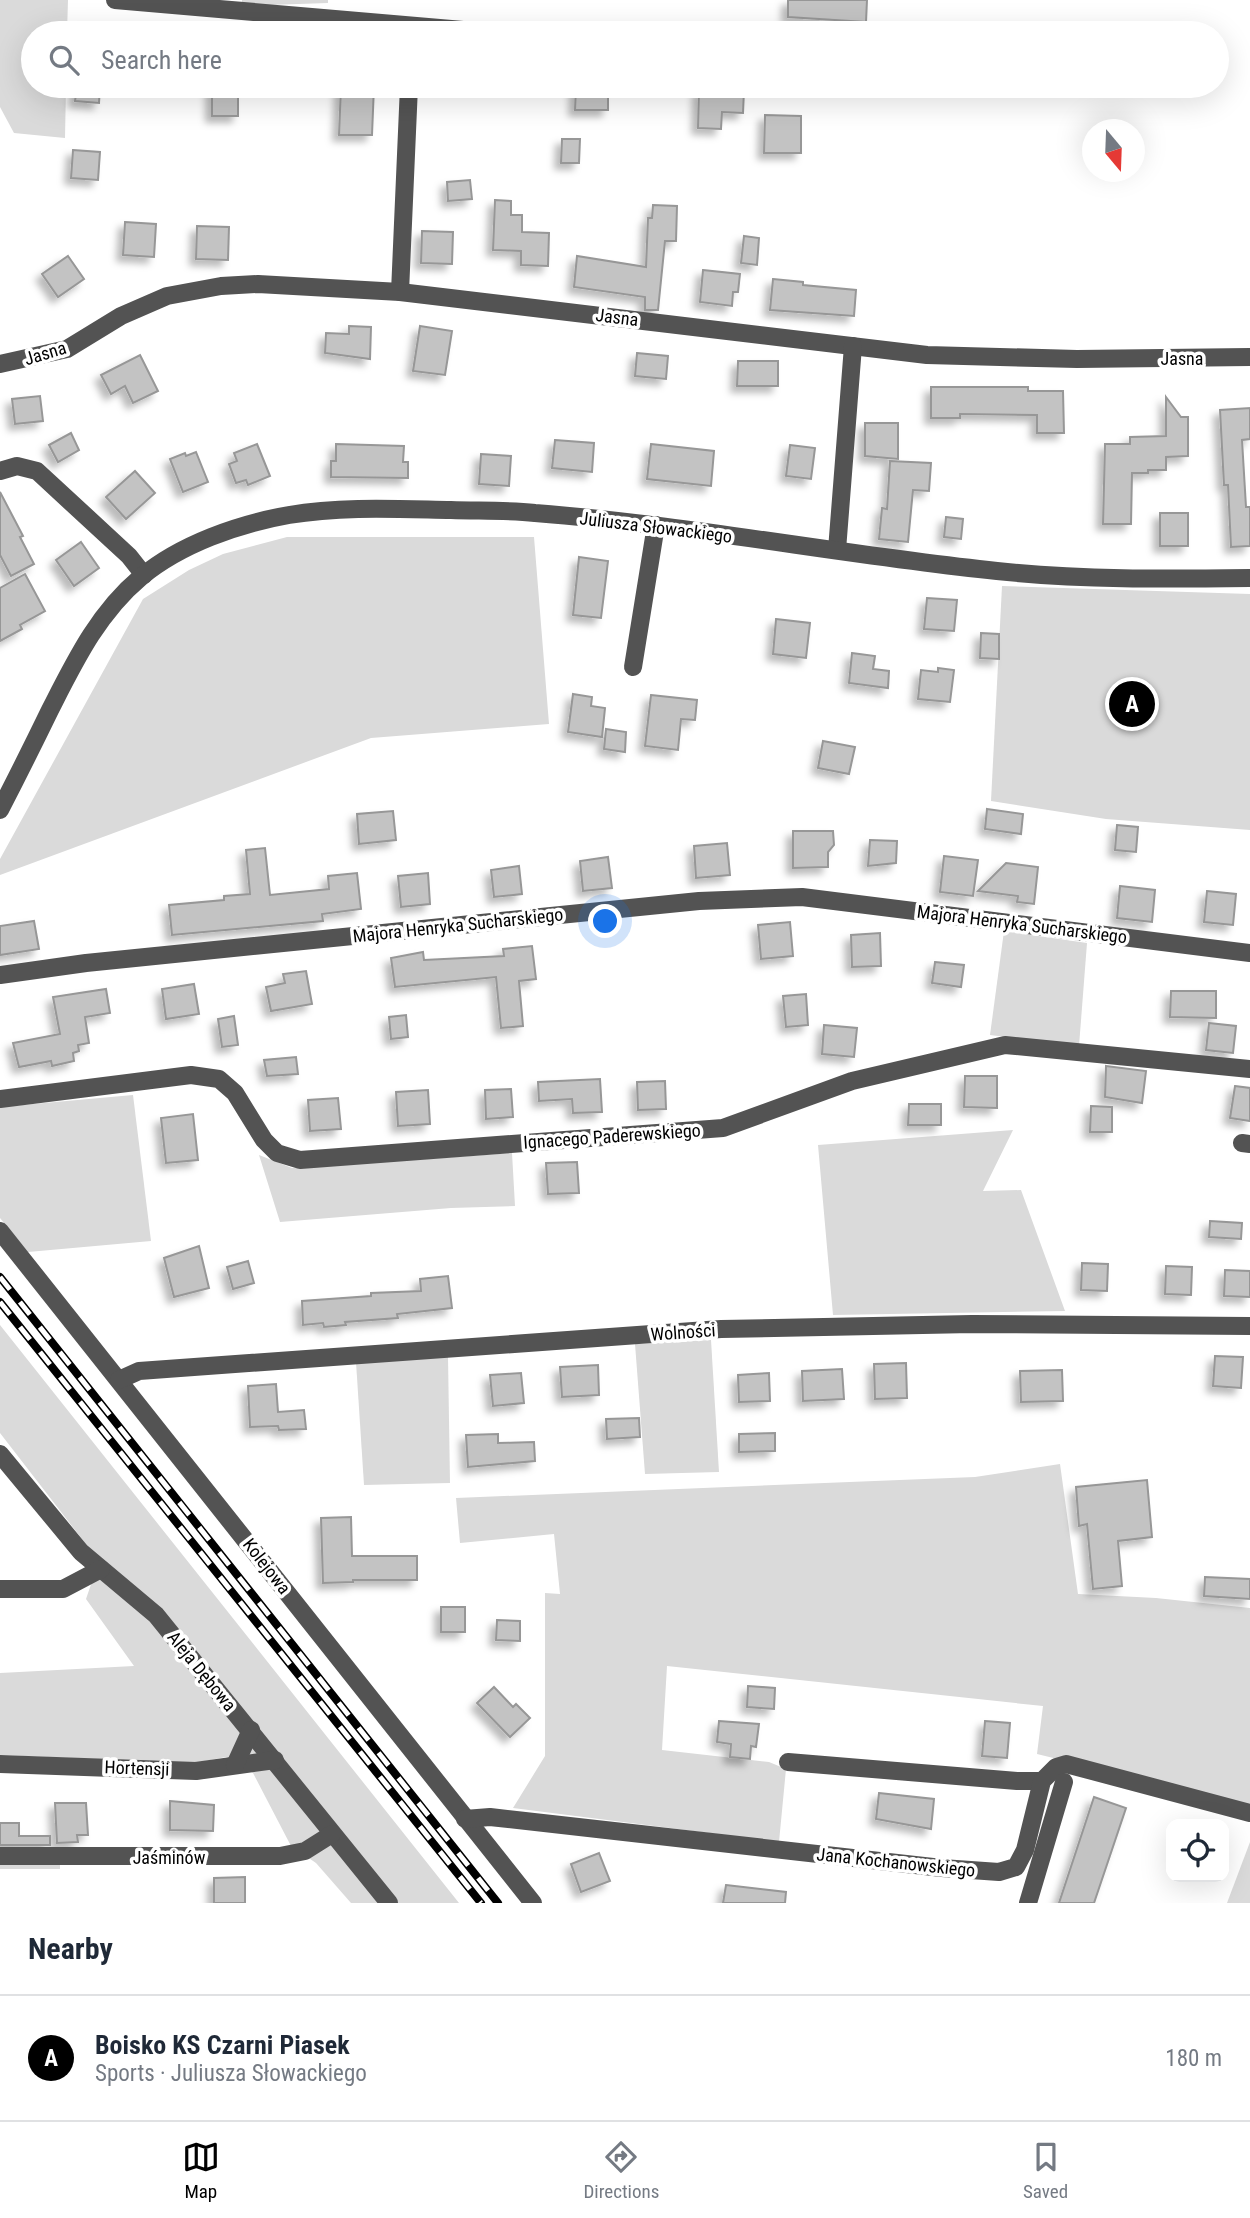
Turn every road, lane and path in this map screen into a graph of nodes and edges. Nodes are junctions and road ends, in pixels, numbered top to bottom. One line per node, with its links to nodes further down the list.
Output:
1 (114, 0): 2 (street)
2 (330, 21)
3 (409, 98): 4 (street)
4 (400, 292): 5 (street, Jasna); 7 (street, Jasna)
5 (853, 346): 6 (street, Jasna); 10 (street)
6 (1250, 357)
7 (0, 364)
8 (0, 471): 11 (street)
9 (656, 525): 10 (street, Juliusza Słowackiego); 11 (street, Juliusza Słowackiego); 13 (street)
10 (837, 550): 12 (street, Juliusza Słowackiego)
11 (144, 575): 14 (street, Juliusza Słowackiego)
12 (1250, 578)
13 (633, 667)
14 (0, 810)
15 (1250, 953): 16 (street, Majora Henryka Sucharskiego)
16 (0, 975)
17 (1250, 1069): 18 (street, Ignacego Paderewskiego)
18 (0, 1099)
19 (0, 1231): 21 (street, Kolejowa)
20 (1250, 1326): 21 (street, Wolności)
21 (119, 1380): 33 (street, Kolejowa)
22 (0, 1454): 23 (street, Aleja Dębowa)
23 (101, 1569): 24 (street); 25 (street, Aleja Dębowa)
24 (0, 1589)
25 (251, 1730): 26 (street, Aleja Dębowa); 29 (street)
26 (275, 1760): 29 (street, Hortensji); 34 (street, Aleja Dębowa)
27 (788, 1762): 30 (street)
28 (0, 1763): 29 (street, Hortensji)
29 (235, 1765)
30 (1042, 1781): 32 (street); 36 (street)
31 (1064, 1782): 37 (street)
32 (1250, 1813)
33 (465, 1819): 36 (street, Jana Kochanowskiego); 39 (street, Kolejowa)
34 (332, 1834): 35 (street, Jaśminów); 38 (street, Aleja Dębowa)
35 (0, 1856)
36 (1016, 1867): 37 (street)
37 (1034, 1880): 40 (street)
38 (389, 1903)
39 (533, 1903)
40 (1028, 1903)

